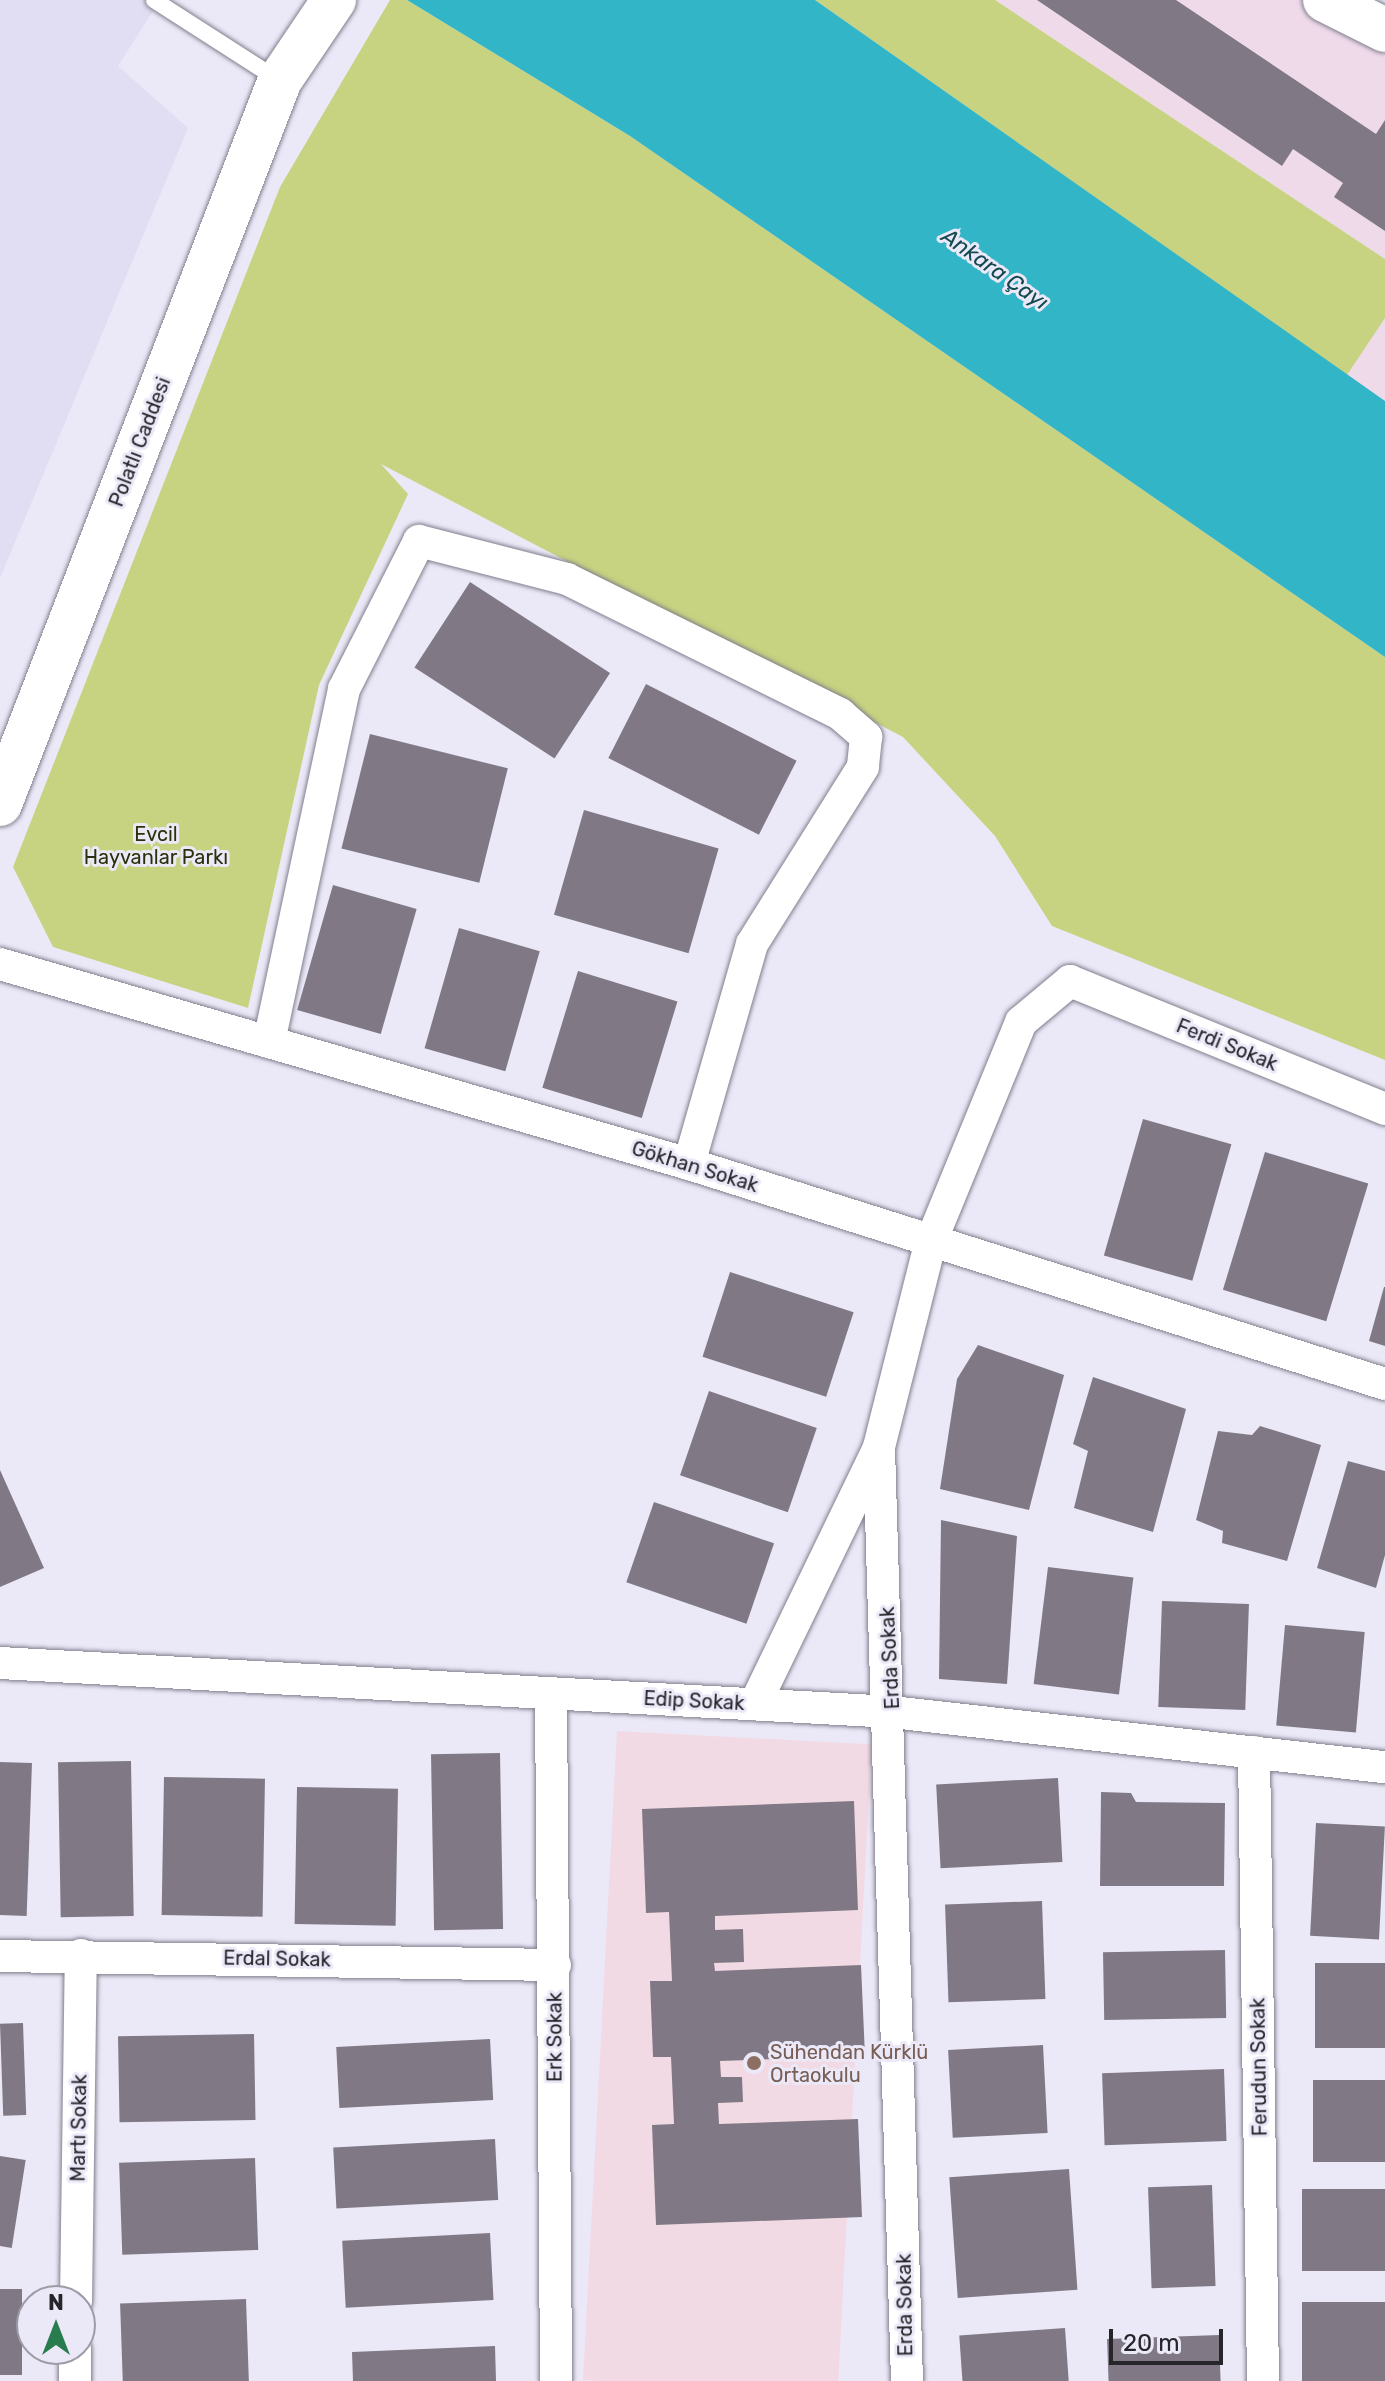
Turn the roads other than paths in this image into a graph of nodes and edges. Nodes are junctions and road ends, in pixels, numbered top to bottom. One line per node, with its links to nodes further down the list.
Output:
1 (154, 0): 5 (lane)
2 (334, 0): 5 (street, Polatlı Caddesi)
3 (1325, 0): 4 (street)
4 (1385, 30)
5 (280, 80): 6 (street, Polatlı Caddesi)
6 (0, 804)
7 (0, 964): 9 (street, Gökhan Sokak)
8 (1070, 981): 10 (street, Ferdi Sokak); 12 (street, Erda Sokak)
9 (269, 1042): 11 (street, Gökhan Sokak); 11 (street)
10 (1385, 1109)
11 (689, 1164): 12 (street, Gökhan Sokak)
12 (930, 1244): 13 (street, Gökhan Sokak); 14 (street, Erda Sokak)
13 (1385, 1384)
14 (879, 1447): 17 (street); 18 (street, Erda Sokak)
15 (0, 1663): 16 (street, Edip Sokak)
16 (551, 1693): 17 (street, Edip Sokak); 23 (street, Erk Sokak)
17 (755, 1704): 18 (street, Edip Sokak)
18 (892, 1712): 19 (street, Edip Sokak); 26 (street, Erda Sokak)
19 (1254, 1752): 20 (street, Edip Sokak); 27 (street, Ferudun Sokak)
20 (1385, 1767)
21 (81, 1955): 22 (street, Erdal Sokak); 23 (street, Erdal Sokak); 24 (street, Martı Sokak)
22 (0, 1956)
23 (555, 1965): 25 (street, Erk Sokak)
24 (76, 2285)
25 (556, 2381)
26 (907, 2381)
27 (1263, 2381)

